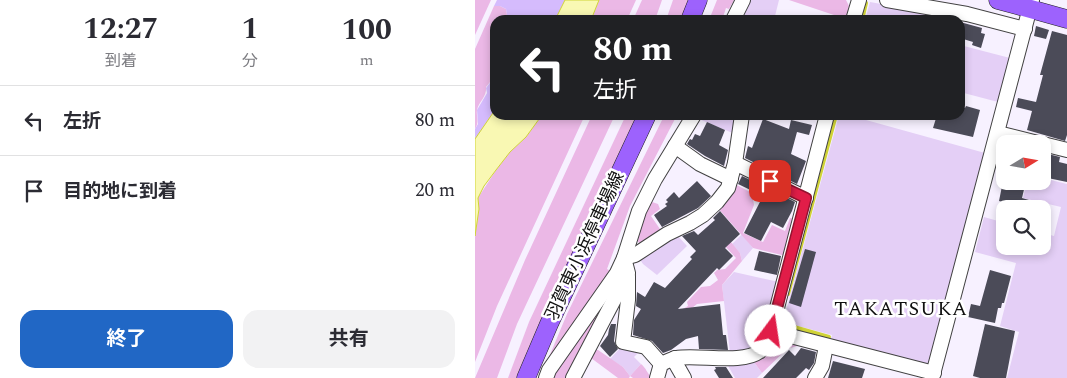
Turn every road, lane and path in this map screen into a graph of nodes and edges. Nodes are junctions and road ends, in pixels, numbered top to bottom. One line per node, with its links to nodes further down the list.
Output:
1 (697, 0): 7 (main road)
2 (743, 0): 8 (street)
3 (859, 0): 9 (street)
4 (887, 0): 11 (street)
5 (998, 0): 6 (main road)
6 (1030, 5): 10 (main road); 11 (street)
7 (692, 15)
8 (736, 15)
9 (854, 15)
10 (1067, 19)
11 (1025, 29): 16 (street)
12 (645, 120): 31 (main road, 羽賀東小浜停車場線)
13 (691, 120): 18 (street)
14 (741, 120): 21 (street)
15 (826, 120): 23 (street)
16 (998, 133): 17 (street); 30 (street)
17 (1006, 135)
18 (675, 146): 22 (street); 24 (street)
19 (1051, 146): 20 (street)
20 (1067, 150)
21 (735, 163): 22 (street); 23 (street)
22 (731, 179): 24 (street)
23 (806, 198): 26 (street)
24 (624, 258): 25 (street); 32 (street)
25 (628, 273): 29 (street); 33 (street)
26 (771, 331): 27 (street); 28 (street)
27 (826, 346): 30 (street); 36 (street)
28 (675, 358): 29 (street); 35 (street)
29 (661, 364): 34 (street)
30 (933, 375)
31 (526, 378)
32 (546, 378)
33 (573, 378)
34 (657, 378)
35 (684, 378)
36 (815, 378)

